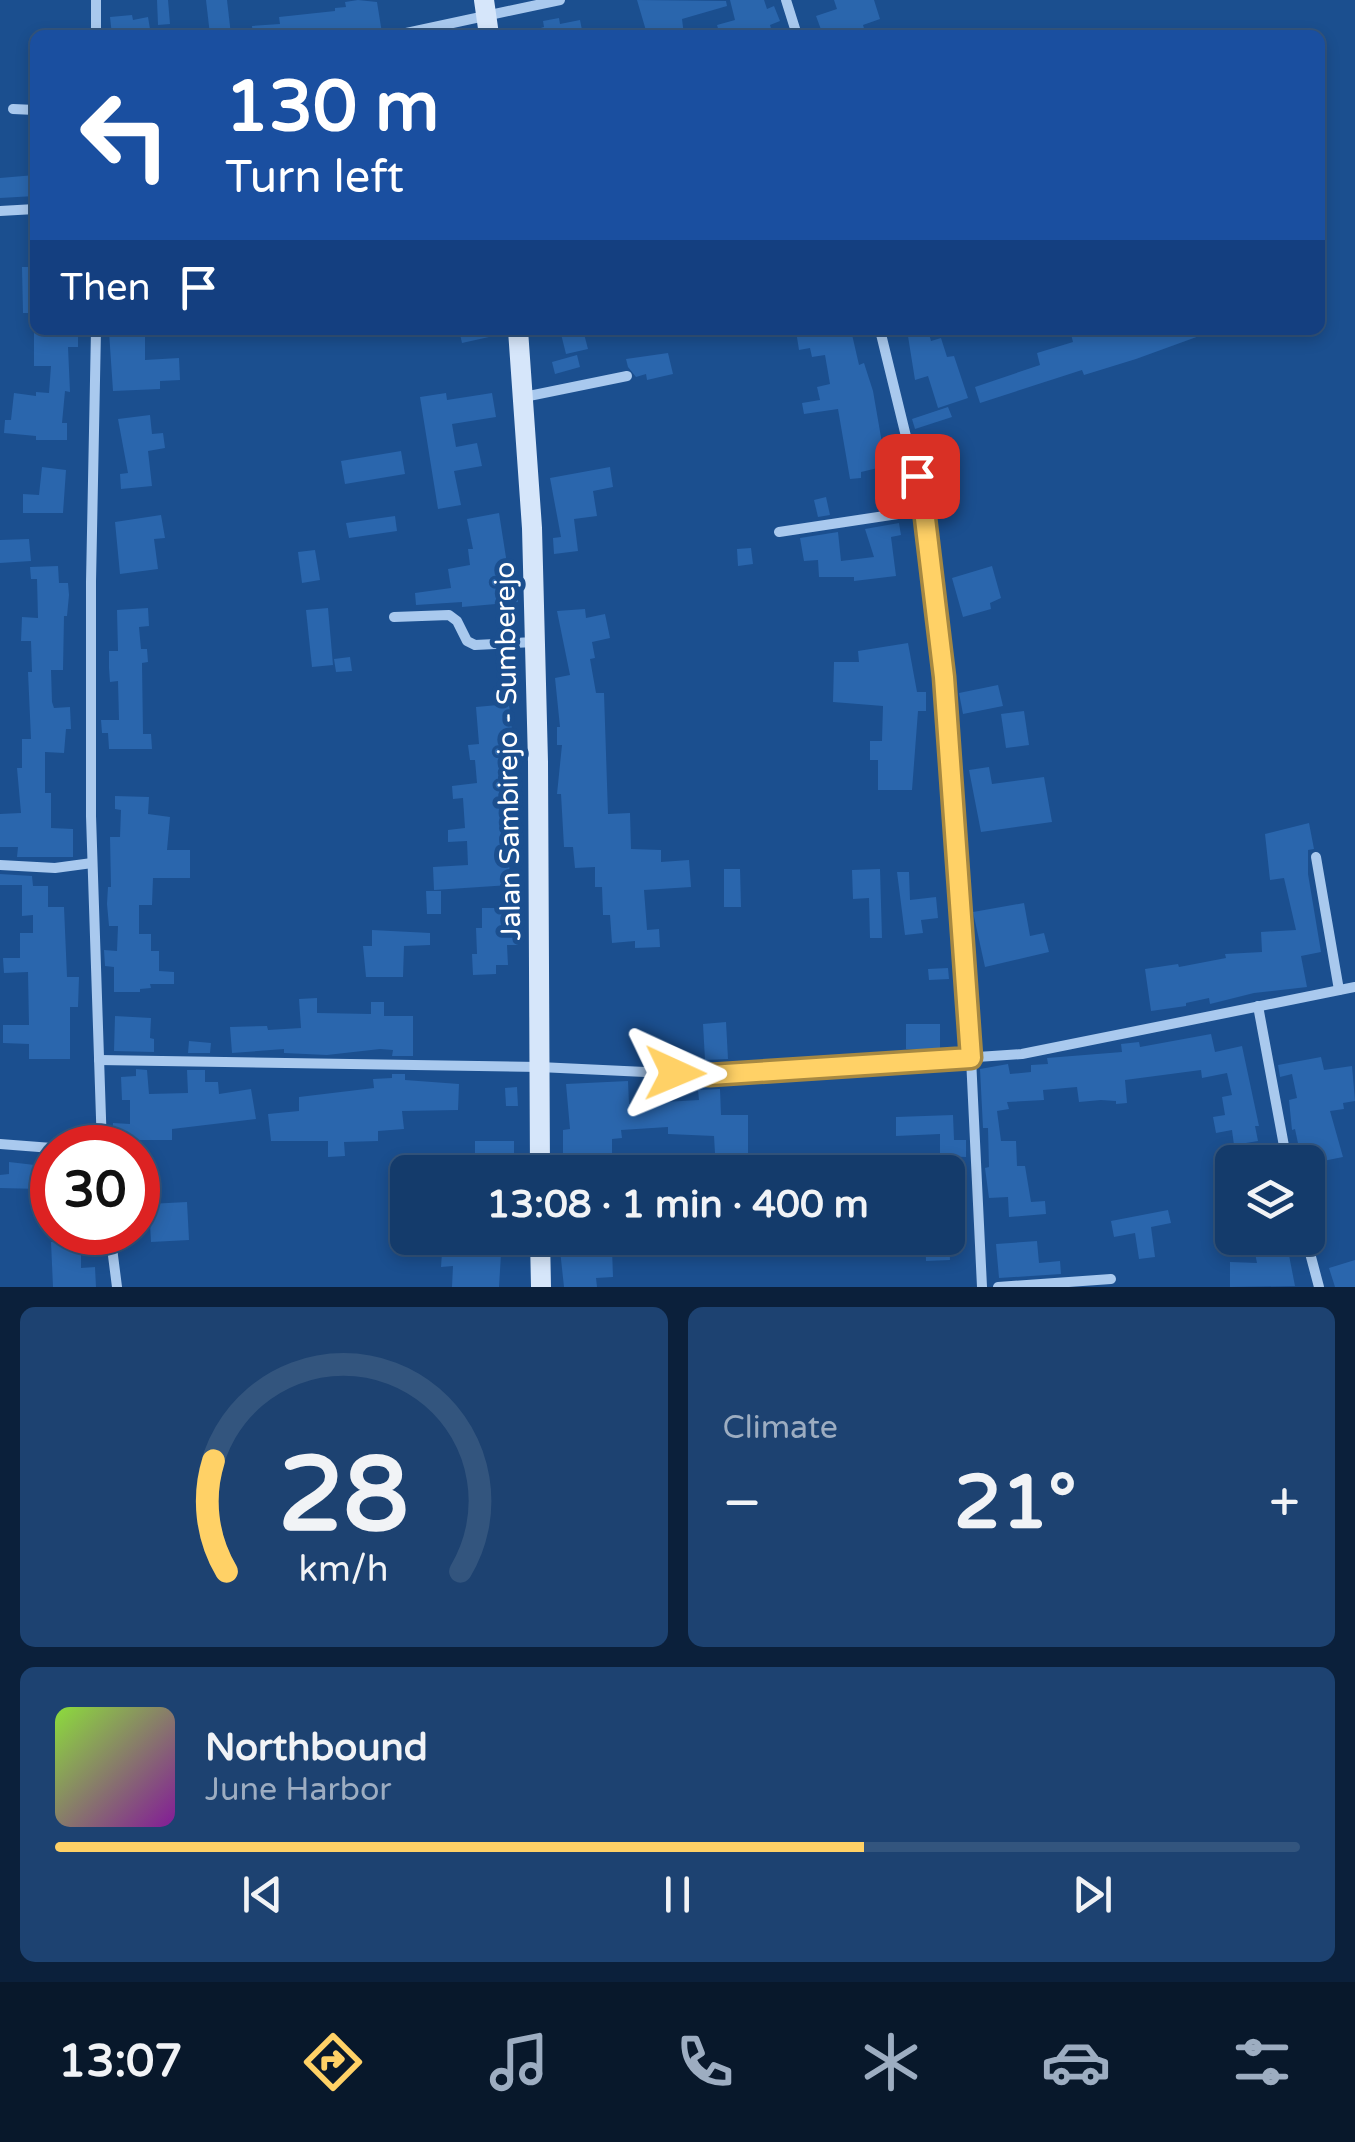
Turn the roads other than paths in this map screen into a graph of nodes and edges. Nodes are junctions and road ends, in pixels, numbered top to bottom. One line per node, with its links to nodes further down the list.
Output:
1 (96, 0): 5 (street)
2 (560, 0): 4 (street)
3 (786, 0): 7 (street)
4 (486, 17): 6 (street)
5 (96, 30)
6 (422, 30)
7 (795, 30)
8 (14, 109): 9 (street)
9 (30, 110)
10 (30, 209): 11 (street)
11 (0, 211)
12 (96, 335): 22 (street)
13 (518, 335): 16 (main road, Jalan Sambirejo - Sumberejo)
14 (881, 335): 17 (street)
15 (627, 376): 16 (street)
16 (523, 397): 20 (main road, Jalan Sambirejo - Sumberejo)
17 (924, 510): 18 (street); 27 (street)
18 (780, 532)
19 (394, 617): 20 (street)
20 (535, 642): 29 (main road, Jalan Sambirejo - Sumberejo)
21 (1316, 857): 25 (street)
22 (92, 863): 23 (street); 28 (street)
23 (0, 865)
24 (1355, 987): 25 (street)
25 (1339, 990): 26 (street)
26 (1258, 1006): 27 (street); 32 (street)
27 (971, 1058): 29 (street); 41 (street)
28 (99, 1060): 29 (street); 30 (street)
29 (539, 1068): 34 (main road, Jalan Sambirejo - Sumberejo)
30 (101, 1125)
31 (0, 1144): 33 (street)
32 (1284, 1145)
33 (30, 1146)
34 (540, 1155)
35 (113, 1255): 39 (street)
36 (540, 1255): 40 (main road)
37 (1311, 1255): 43 (street)
38 (1111, 1279): 42 (street)
39 (117, 1287)
40 (541, 1287)
41 (982, 1287)
42 (998, 1287)
43 (1319, 1287)

